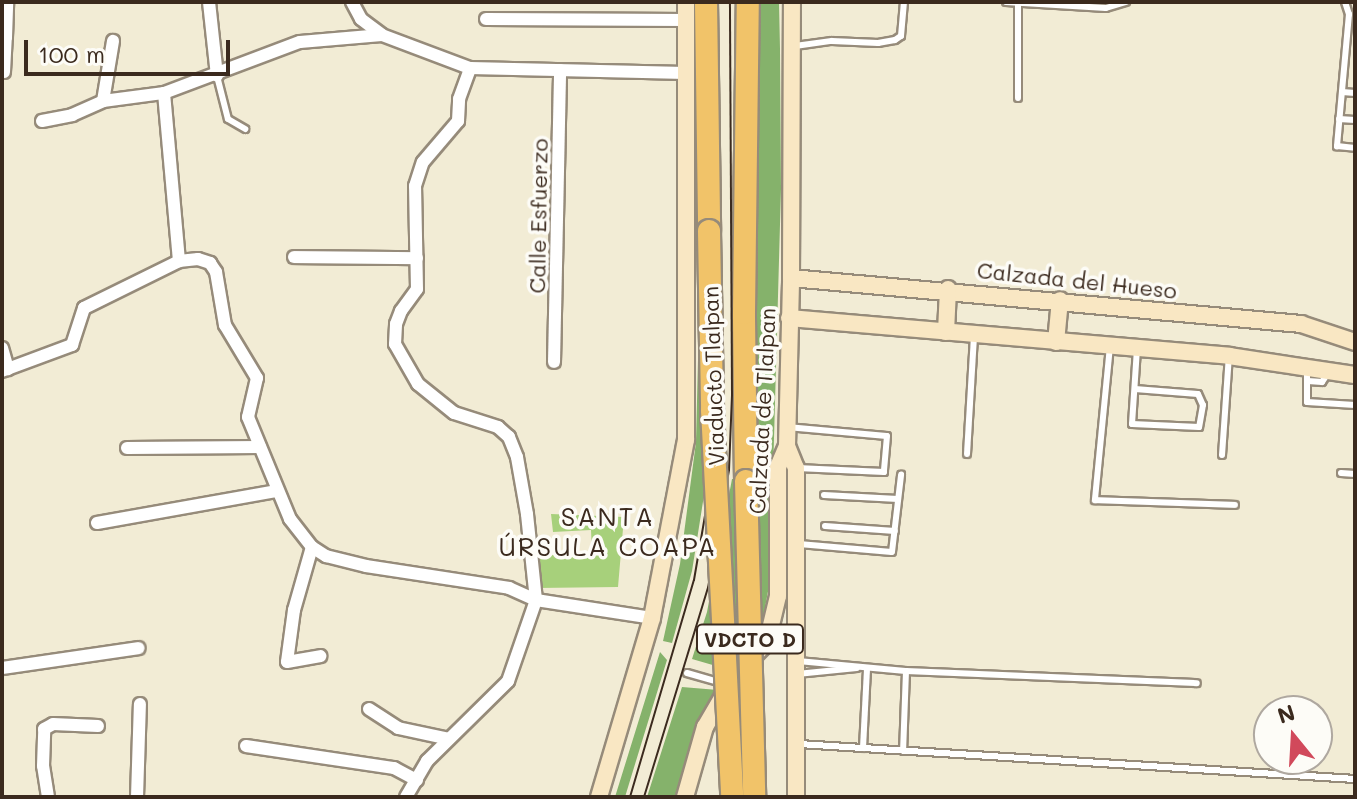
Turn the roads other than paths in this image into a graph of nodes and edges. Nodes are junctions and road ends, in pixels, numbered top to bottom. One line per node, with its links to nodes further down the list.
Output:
1 (7, 2): 16 (street)
2 (209, 2): 25 (street)
3 (352, 2): 15 (street)
4 (686, 2): 14 (main road)
5 (706, 2): 103 (highway, Viaducto Tlalpan / VDCTO D, bridge)
6 (748, 2): 104 (highway, Viaducto Tlalpan / VDCTO D, bridge)
7 (792, 2): 18 (main road, Calzada de Tlalpan)
8 (904, 2): 18 (lane)
9 (1006, 2): 10 (lane)
10 (1018, 2): 11 (lane); 29 (lane)
11 (1126, 2)
12 (1345, 2): 20 (lane)
13 (486, 19): 14 (street)
14 (686, 20): 24 (main road)
15 (382, 35): 19 (street); 25 (street)
16 (4, 37): 23 (street)
17 (113, 41): 30 (street)
18 (792, 46): 39 (main road, Calzada de Tlalpan)
19 (470, 68): 21 (street); 37 (street)
20 (1344, 69): 22 (lane); 26 (lane)
21 (560, 70): 24 (street); 51 (street, Calle Esfuerzo)
22 (1355, 70)
23 (4, 72)
24 (686, 73): 77 (main road)
25 (217, 76): 27 (street); 34 (lane)
26 (1342, 92): 28 (lane); 31 (lane)
27 (164, 93): 30 (street); 38 (street)
28 (1355, 93)
29 (1018, 98)
30 (103, 101): 33 (street)
31 (1339, 119): 32 (lane); 35 (lane)
32 (1355, 120)
33 (42, 121)
34 (245, 129)
35 (1355, 148)
36 (294, 257): 37 (street)
37 (417, 258): 76 (street)
38 (179, 261): 52 (street); 59 (street)
39 (791, 278): 40 (main road, Calzada del Hueso); 42 (main road, Calzada de Tlalpan)
40 (948, 289): 41 (main road, Calzada del Hueso); 43 (main road)
41 (1060, 300): 45 (main road); 46 (main road, Calzada del Hueso)
42 (789, 318): 43 (main road); 57 (main road, Calzada de Tlalpan)
43 (946, 332): 44 (main road)
44 (974, 335): 45 (main road); 61 (lane)
45 (1056, 342): 47 (main road)
46 (1355, 342)
47 (1110, 346): 49 (main road); 70 (lane)
48 (2, 348): 52 (street)
49 (1137, 348): 50 (main road); 55 (lane)
50 (1229, 356): 53 (main road); 62 (lane)
51 (554, 362)
52 (5, 370)
53 (1307, 373): 54 (main road); 56 (lane)
54 (1355, 375)
55 (1135, 389): 55 (lane)
56 (1355, 405)
57 (787, 427): 58 (main road, Calzada de Tlalpan); 63 (lane)
58 (787, 446): 63 (main road); 87 (main road, Calzada de Tlalpan)
59 (260, 447): 60 (street); 67 (street)
60 (127, 448)
61 (967, 454)
62 (1222, 455)
63 (796, 468): 74 (main road)
64 (1341, 473): 65 (lane)
65 (1355, 474)
66 (901, 475): 69 (lane)
67 (277, 491): 71 (street); 75 (street)
68 (824, 495): 69 (lane)
69 (898, 499): 73 (lane)
70 (1235, 505)
71 (97, 523)
72 (825, 526): 73 (lane)
73 (895, 531): 74 (lane)
74 (795, 543): 80 (main road)
75 (312, 547): 76 (street); 79 (street)
76 (536, 600): 77 (street); 91 (street)
77 (652, 618): 101 (main road)
78 (139, 648): 81 (street)
79 (320, 656)
80 (794, 667): 82 (lane); 82 (lane); 92 (main road)
81 (2, 668)
82 (857, 668): 83 (lane)
83 (867, 669): 84 (lane); 94 (lane)
84 (906, 671): 86 (lane); 95 (lane)
85 (687, 673): 87 (lane)
86 (1197, 683)
87 (729, 686): 102 (main road, Calzada de Tlalpan)
88 (140, 704): 99 (street)
89 (369, 709): 91 (street)
90 (98, 726): 98 (street)
91 (449, 739): 97 (street)
92 (795, 744): 94 (lane); 105 (main road)
93 (246, 746): 97 (street)
94 (863, 748): 95 (lane)
95 (903, 751): 96 (lane)
96 (1355, 779)
97 (417, 780): 100 (street)
98 (48, 797)
99 (137, 797)
100 (406, 797)
101 (599, 797)
102 (685, 797)
103 (732, 797)
104 (754, 797)
105 (796, 797)

